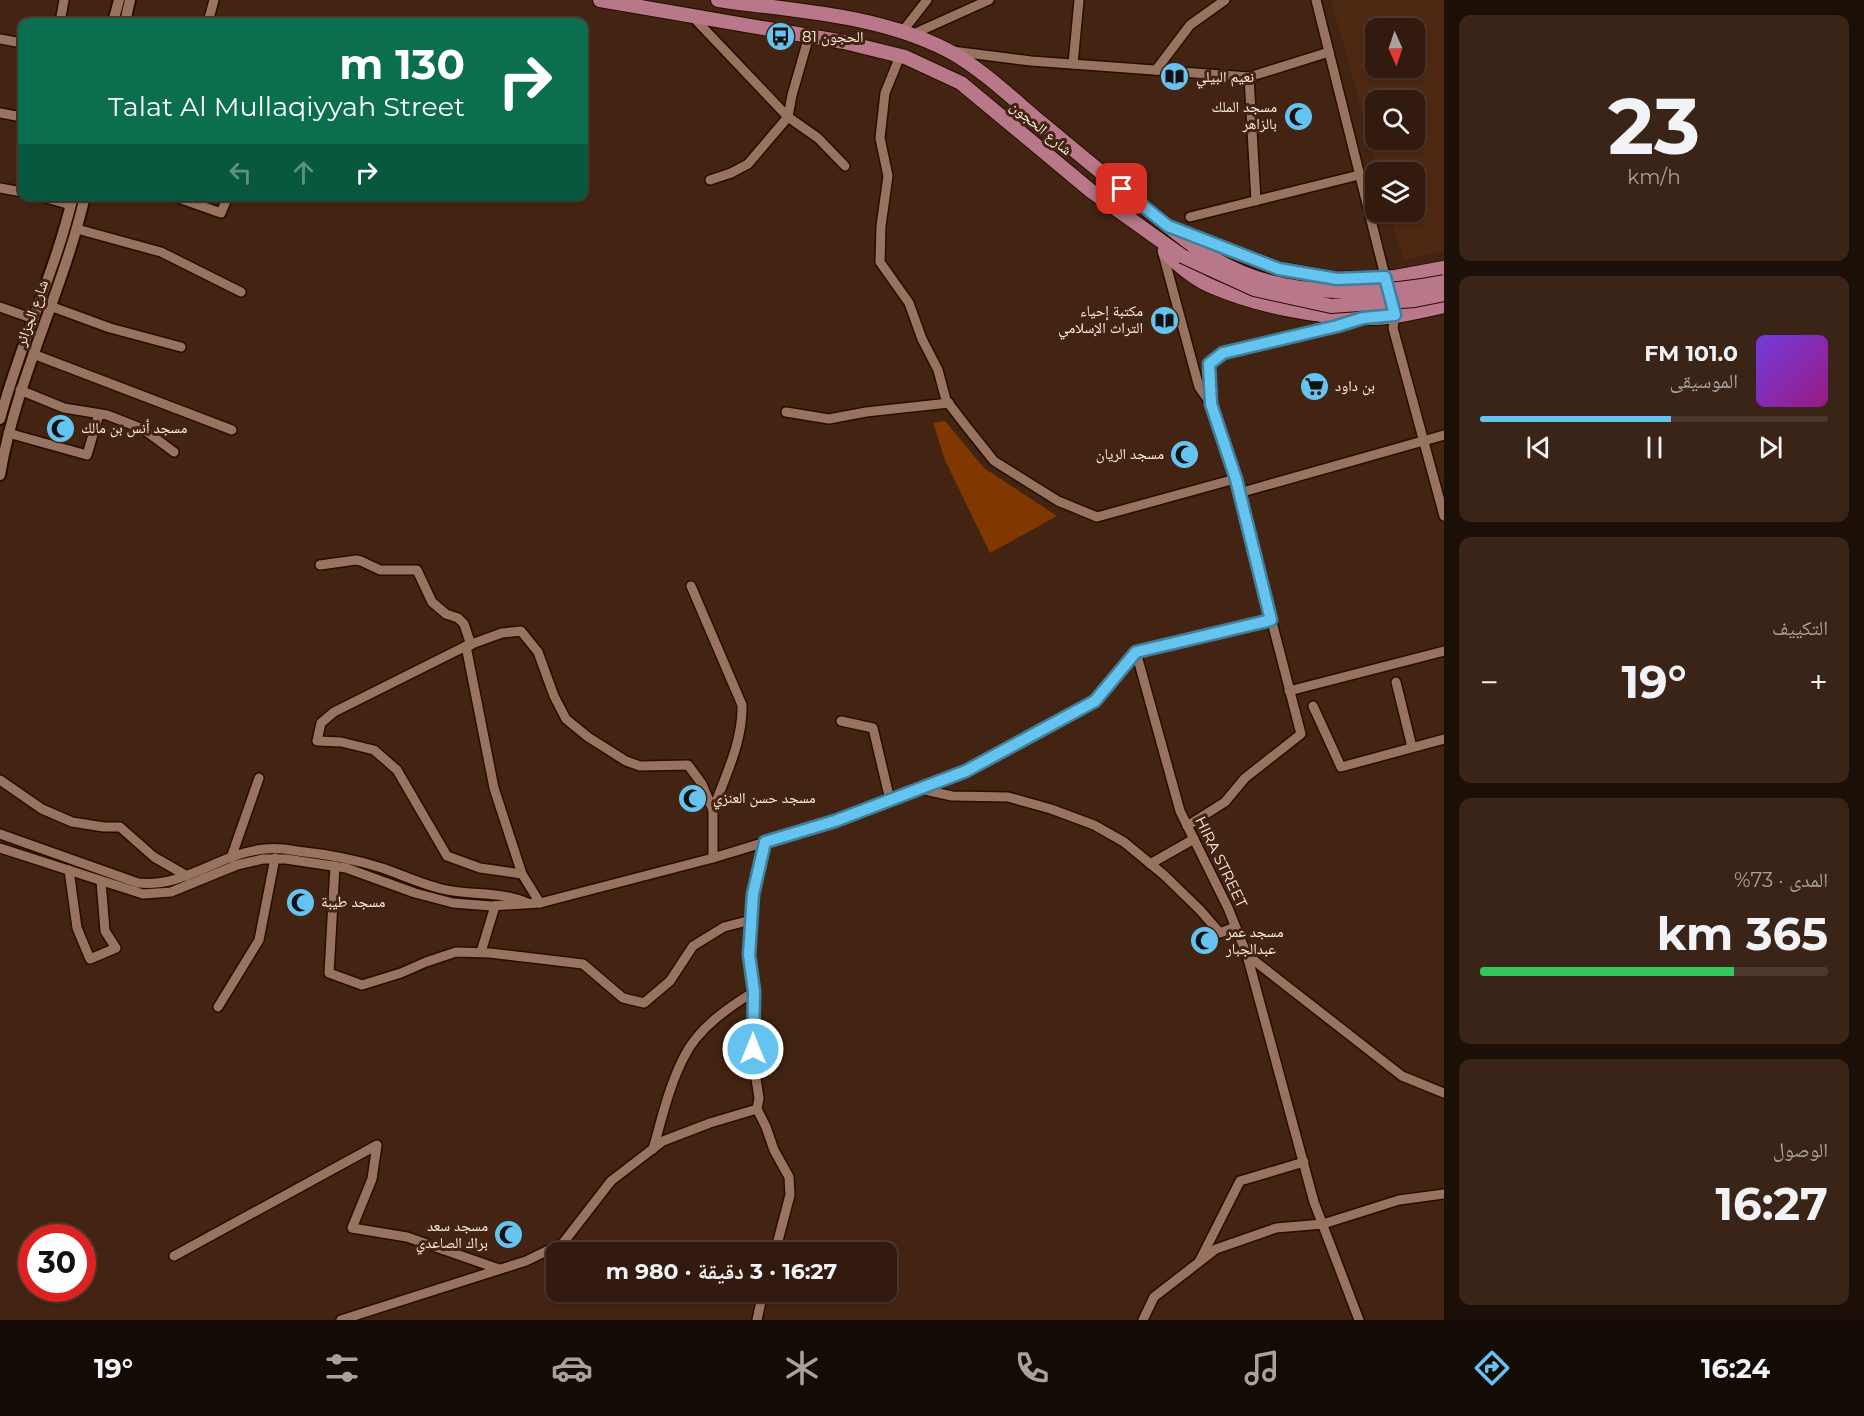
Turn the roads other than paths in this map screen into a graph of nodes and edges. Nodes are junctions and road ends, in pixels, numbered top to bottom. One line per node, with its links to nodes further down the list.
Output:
1 (64, 0): 13 (street)
2 (119, 0): 14 (street)
3 (130, 0): 15 (street)
4 (214, 0): 16 (street)
5 (600, 0): 12 (main road, شارع الحجون)
6 (718, 0): 17 (main road, شارع الحجون)
7 (927, 0): 17 (street)
8 (989, 0): 17 (street)
9 (1078, 0): 24 (street)
10 (1225, 0): 25 (street)
11 (1316, 0): 22 (street)
12 (692, 16): 18 (main road, شارع الحجون); 29 (street)
13 (61, 18)
14 (114, 18)
15 (126, 18)
16 (209, 18)
17 (906, 33): 21 (main road, شارع الحجون)
18 (809, 36): 23 (main road, شارع الحجون); 29 (street)
19 (0, 39): 20 (street)
20 (18, 42)
21 (948, 50): 24 (street); 43 (main road, شارع الحجون)
22 (1329, 52): 26 (street); 31 (street)
23 (900, 56): 42 (main road, شارع الحجون); 61 (street)
24 (1073, 64): 25 (street)
25 (1156, 70): 26 (street)
26 (1249, 77): 40 (street)
27 (0, 113): 28 (street)
28 (18, 116)
29 (788, 117): 30 (street); 32 (street)
30 (844, 166)
31 (1359, 175): 40 (street); 48 (street)
32 (710, 180)
33 (2, 189): 34 (street); 35 (street)
34 (18, 191)
35 (0, 200)
36 (72, 201): 57 (street, شارع الجزائر)
37 (84, 201): 44 (street, شارع الجزائر)
38 (187, 201): 39 (street)
39 (226, 201)
40 (1256, 201): 41 (street)
41 (1190, 217)
42 (1131, 219): 45 (main road); 46 (main road, شارع الحجون)
43 (1168, 226): 46 (main road, شارع الحجون); 48 (main road)
44 (77, 229): 50 (street); 52 (street, شارع الجزائر)
45 (1161, 248): 56 (main road); 62 (street)
46 (1187, 251): 49 (main road, شارع الحجون, bridge); 51 (main road, شارع الحجون, bridge)
47 (1444, 268): 48 (main road)
48 (1385, 277): 55 (street)
49 (1444, 282)
50 (241, 292)
51 (1444, 294)
52 (50, 306): 58 (street); 59 (street, شارع الجزائر)
53 (1444, 306): 55 (main road)
54 (0, 307): 57 (street)
55 (1395, 315): 56 (main road); 70 (street)
56 (1363, 318): 62 (street)
57 (34, 319): 63 (street, شارع الجزائر)
58 (181, 347)
59 (33, 354): 60 (street, شارع الجزائر); 67 (street)
60 (20, 390): 65 (street); 68 (street, شارع الجزائر)
61 (949, 403): 64 (street); 73 (street)
62 (1211, 404): 73 (street)
63 (2, 406): 66 (street, شارع الجزائر)
64 (786, 412)
65 (99, 414): 68 (street); 71 (street)
66 (0, 419)
67 (232, 430)
68 (8, 433): 72 (street, شارع الجزائر)
69 (1444, 435): 70 (street)
70 (1423, 440): 74 (street); 75 (street)
71 (174, 452)
72 (0, 476)
73 (1236, 479): 74 (street)
74 (1239, 493): 78 (street)
75 (1444, 516)
76 (320, 565): 79 (street)
77 (691, 586): 92 (street)
78 (1271, 620): 81 (street); 83 (street)
79 (468, 646): 92 (street); 104 (street); 104 (street)
80 (1444, 651): 83 (street)
81 (1136, 652): 90 (street); 93 (street, HIRA STREET)
82 (1396, 682): 87 (street)
83 (1289, 691): 93 (street)
84 (1313, 706): 87 (street)
85 (841, 722): 91 (street)
86 (1444, 739): 87 (street)
87 (1412, 747)
88 (259, 778): 98 (street)
89 (0, 780): 105 (street)
90 (920, 789): 91 (street); 101 (street)
91 (890, 800): 96 (street)
92 (713, 810): 100 (street)
93 (1187, 826): 95 (street, HIRA STREET)
94 (0, 834): 105 (street)
95 (1194, 839): 101 (street); 110 (street, HIRA STREET)
96 (765, 842): 100 (street); 109 (street)
97 (0, 848): 103 (street)
98 (231, 858): 105 (street); 107 (street)
99 (274, 858): 102 (street); 106 (street); 114 (street)
100 (713, 858): 107 (street)
101 (1150, 864): 110 (street)
102 (335, 866): 108 (street); 111 (street)
103 (69, 870): 106 (street); 106 (street)
104 (522, 874): 107 (street)
105 (187, 876)
106 (101, 881)
107 (535, 903): 108 (street)
108 (495, 906): 111 (street)
109 (751, 920): 111 (street); 113 (street)
110 (1235, 927): 112 (street, HIRA STREET)
111 (481, 952)
112 (1246, 955): 115 (street); 118 (street, HIRA STREET)
113 (754, 991): 116 (street); 117 (street)
114 (218, 1007)
115 (1444, 1093)
116 (758, 1109): 117 (street); 121 (street)
117 (653, 1149): 124 (street)
118 (1304, 1162): 120 (street, HIRA STREET); 123 (street)
119 (1444, 1194): 120 (street)
120 (1323, 1224): 123 (street); 129 (street, HIRA STREET)
121 (778, 1242)
122 (174, 1256): 124 (street)
123 (1198, 1262): 128 (street)
124 (499, 1269): 126 (street)
125 (760, 1302): 127 (street)
126 (341, 1320)
127 (757, 1320)
128 (1143, 1320)
129 (1359, 1320)

